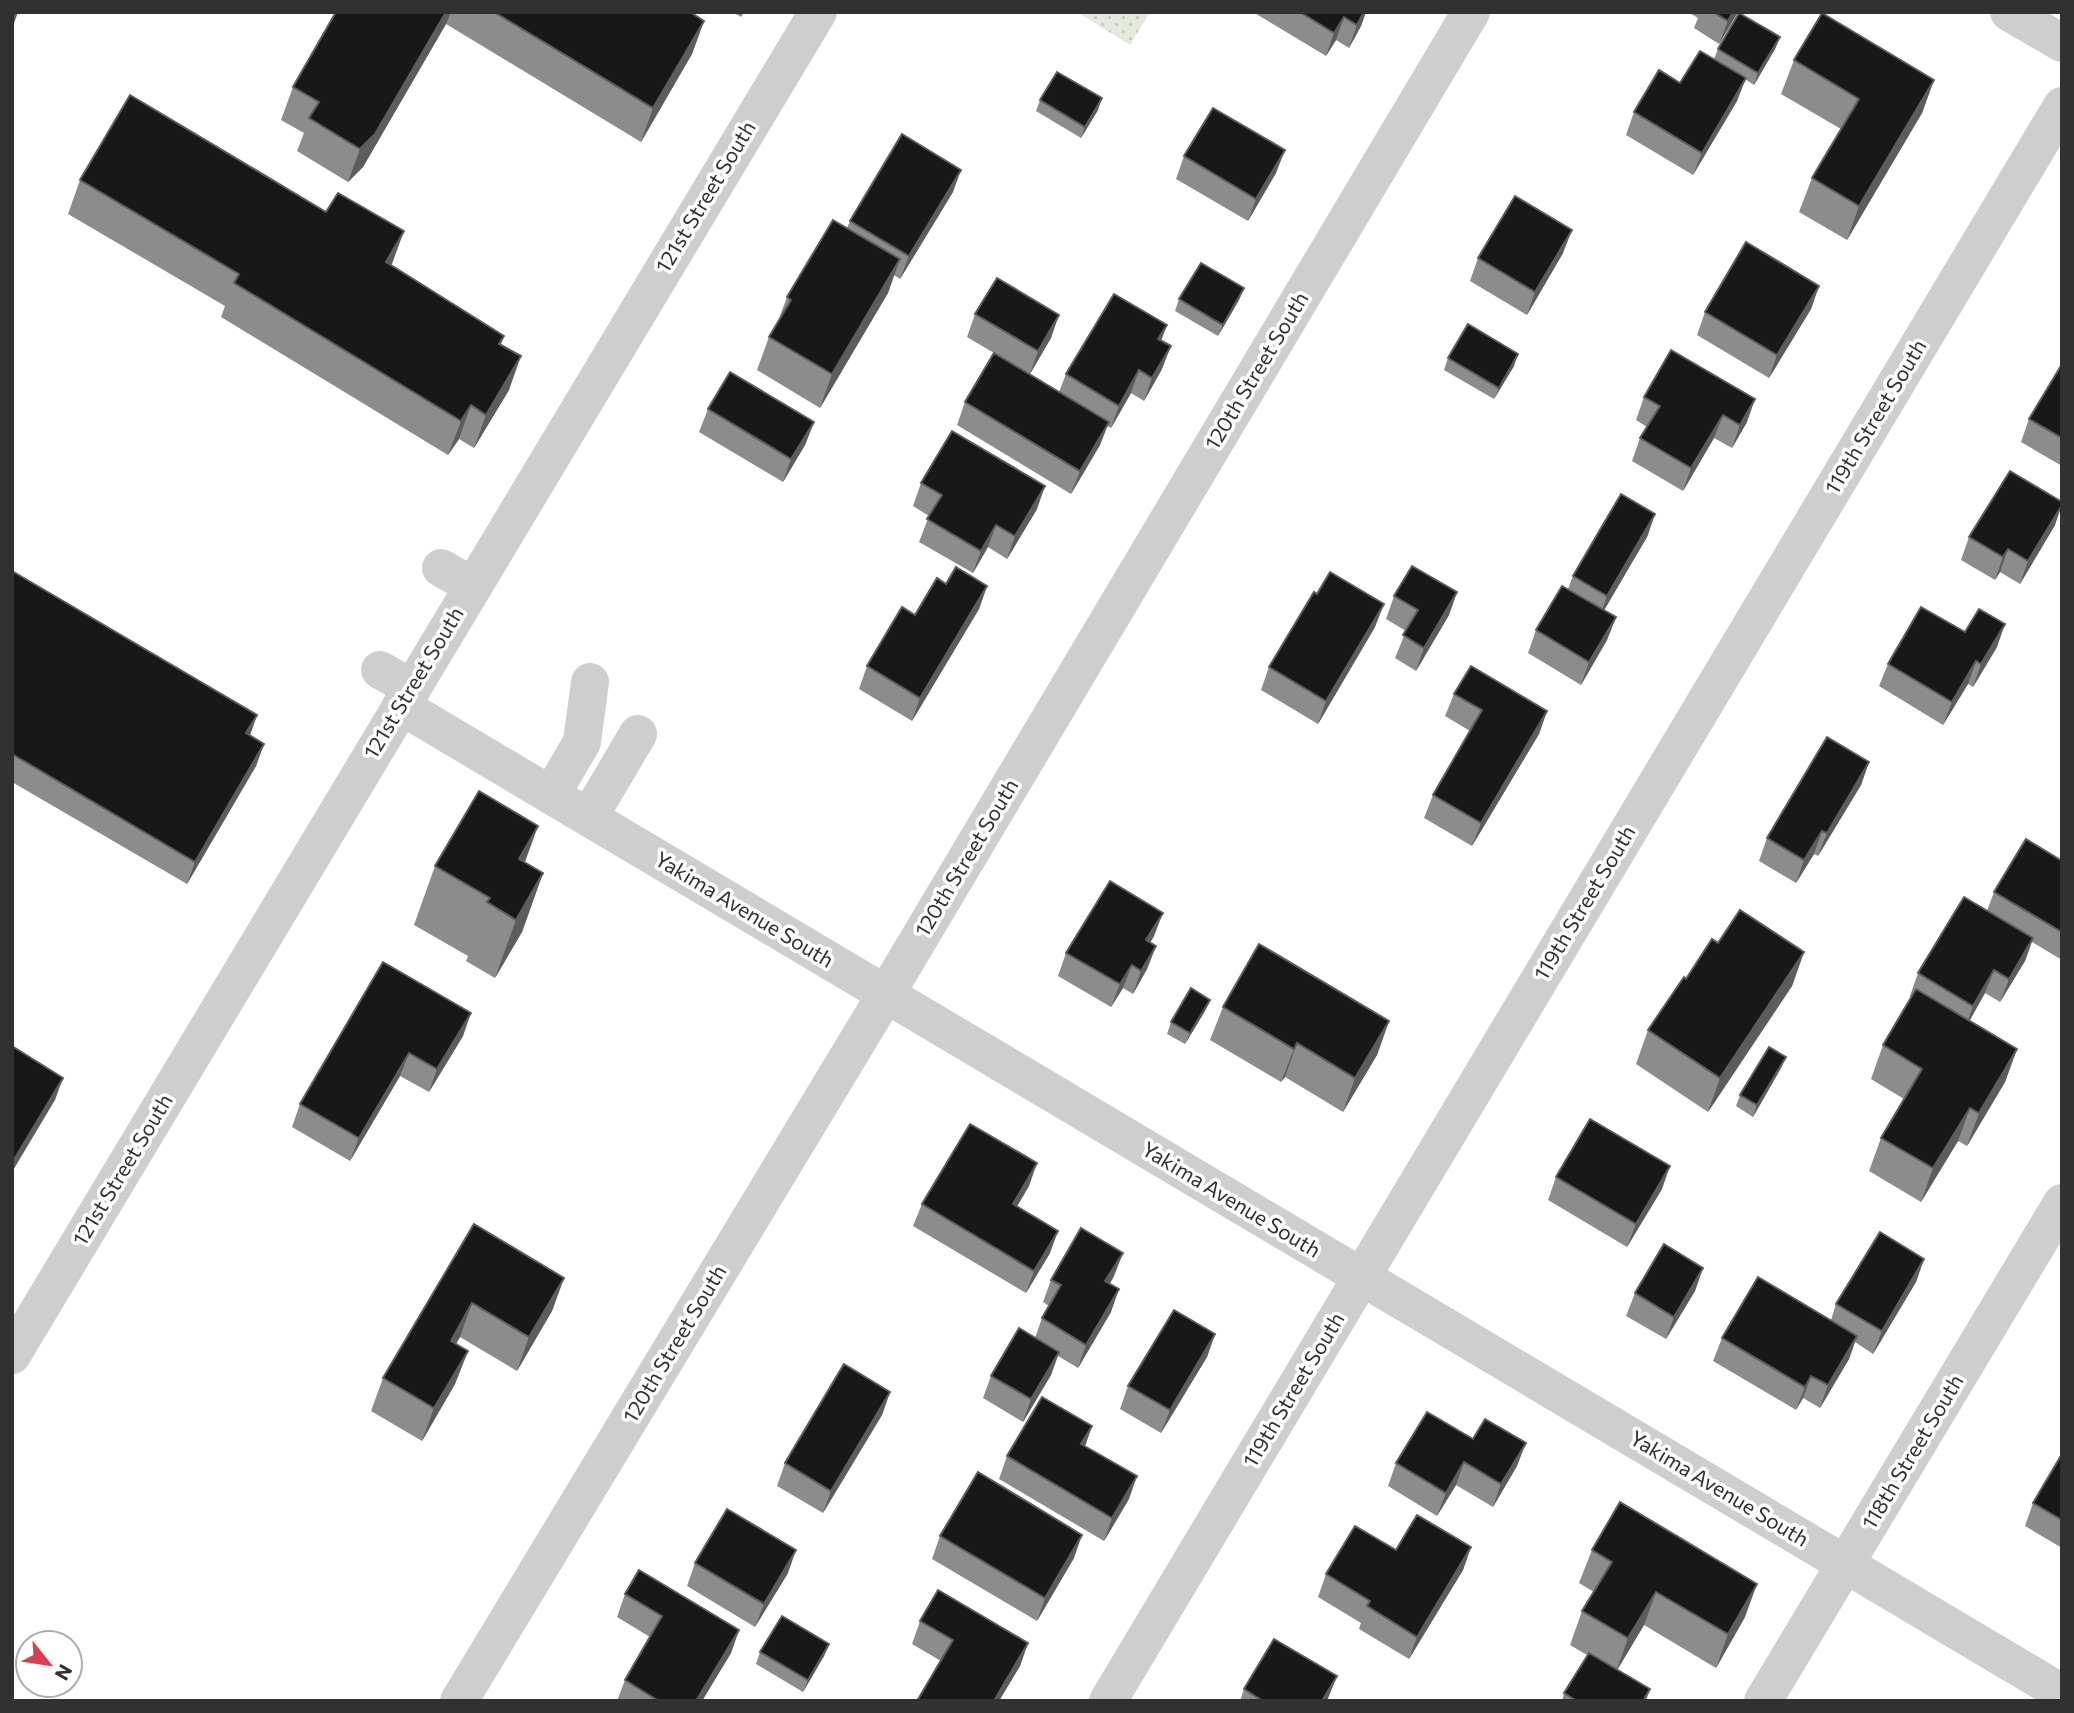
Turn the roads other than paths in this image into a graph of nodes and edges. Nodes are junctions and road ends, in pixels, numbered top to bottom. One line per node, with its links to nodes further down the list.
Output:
1 (818, 12): 7 (street, 121st Street South)
2 (1471, 12): 11 (street, 120th Street South)
3 (2010, 12): 4 (street)
4 (2062, 43)
5 (2062, 106): 13 (street, 119th Street South)
6 (590, 682): 9 (street)
7 (397, 688): 9 (street, Yakima Avenue South); 14 (street, 121st Street South)
8 (638, 734): 10 (street)
9 (551, 795): 10 (street, Yakima Avenue South)
10 (589, 817): 11 (street, Yakima Avenue South)
11 (886, 994): 13 (street, Yakima Avenue South); 17 (street, 120th Street South)
12 (2062, 1203): 15 (street, 118th Street South)
13 (1361, 1277): 15 (street, Yakima Avenue South); 18 (street, 119th Street South)
14 (12, 1354)
15 (1845, 1564): 16 (street, Yakima Avenue South); 19 (street, 118th Street South)
16 (2062, 1693)
17 (459, 1701)
18 (1108, 1701)
19 (1763, 1701)

